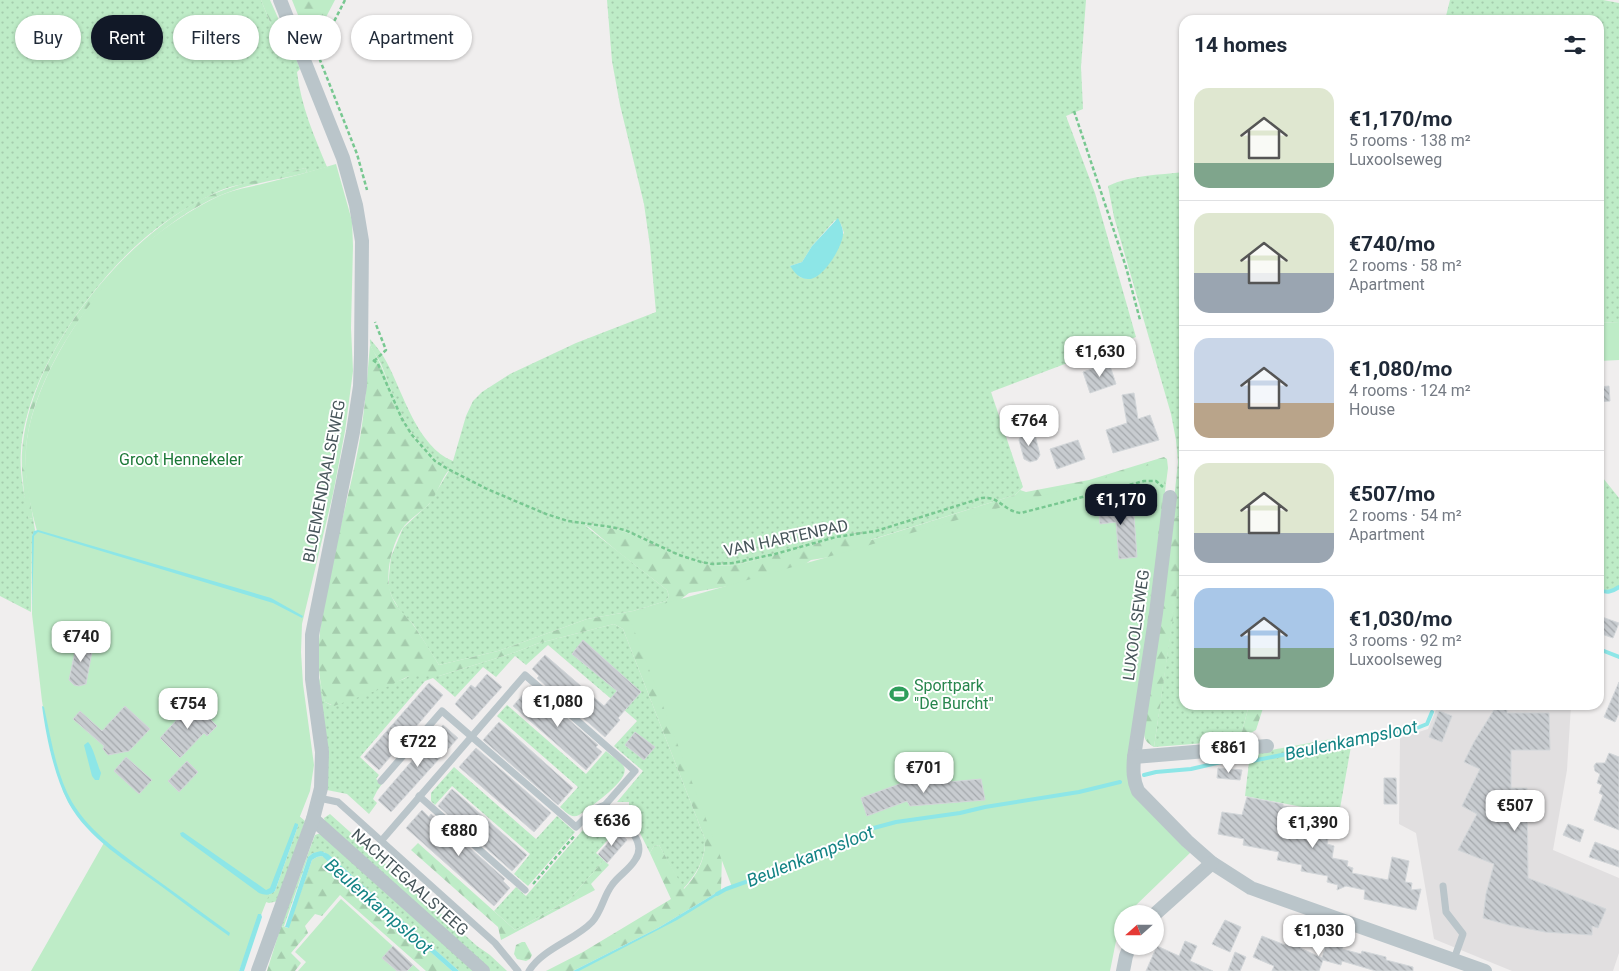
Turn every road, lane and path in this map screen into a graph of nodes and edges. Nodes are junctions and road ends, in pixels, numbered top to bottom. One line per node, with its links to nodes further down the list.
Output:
1 (280, 0): 13 (street, BLOEMENDAALSEWEG)
2 (345, 0): 3 (path)
3 (338, 15)
4 (1074, 111): 5 (path)
5 (1140, 320)
6 (374, 361): 7 (path, VAN HARTENPAD)
7 (1170, 497): 10 (street, LUXOOLSEWEG)
8 (471, 736): 11 (lane); 12 (lane, NACHTEGAALSTEEG); 14 (lane, NACHTEGAALSTEEG); 16 (lane)
9 (1267, 746): 10 (street)
10 (1134, 758): 18 (street, LUXOOLSEWEG)
11 (381, 781)
12 (419, 796): 17 (lane, NACHTEGAALSTEEG); 20 (lane)
13 (319, 798): 15 (street, BLOEMENDAALSEWEG); 17 (lane, NACHTEGAALSTEEG)
14 (605, 806): 16 (lane, NACHTEGAALSTEEG); 27 (lane)
15 (313, 819): 24 (street, BLOEMENDAALSEWEG); 25 (street, NACHTEGAALSTEEG)
16 (576, 827): 20 (path)
17 (382, 840): 26 (lane, NACHTEGAALSTEEG)
18 (1212, 863): 21 (street); 23 (street, LUXOOLSEWEG)
19 (1444, 886): 23 (lane)
20 (525, 890)
21 (1164, 906)
22 (1126, 955): 28 (street)
23 (1454, 959): 29 (street, LUXOOLSEWEG)
24 (258, 971)
25 (483, 971)
26 (518, 971)
27 (529, 971)
28 (1123, 971)
29 (1484, 971)

